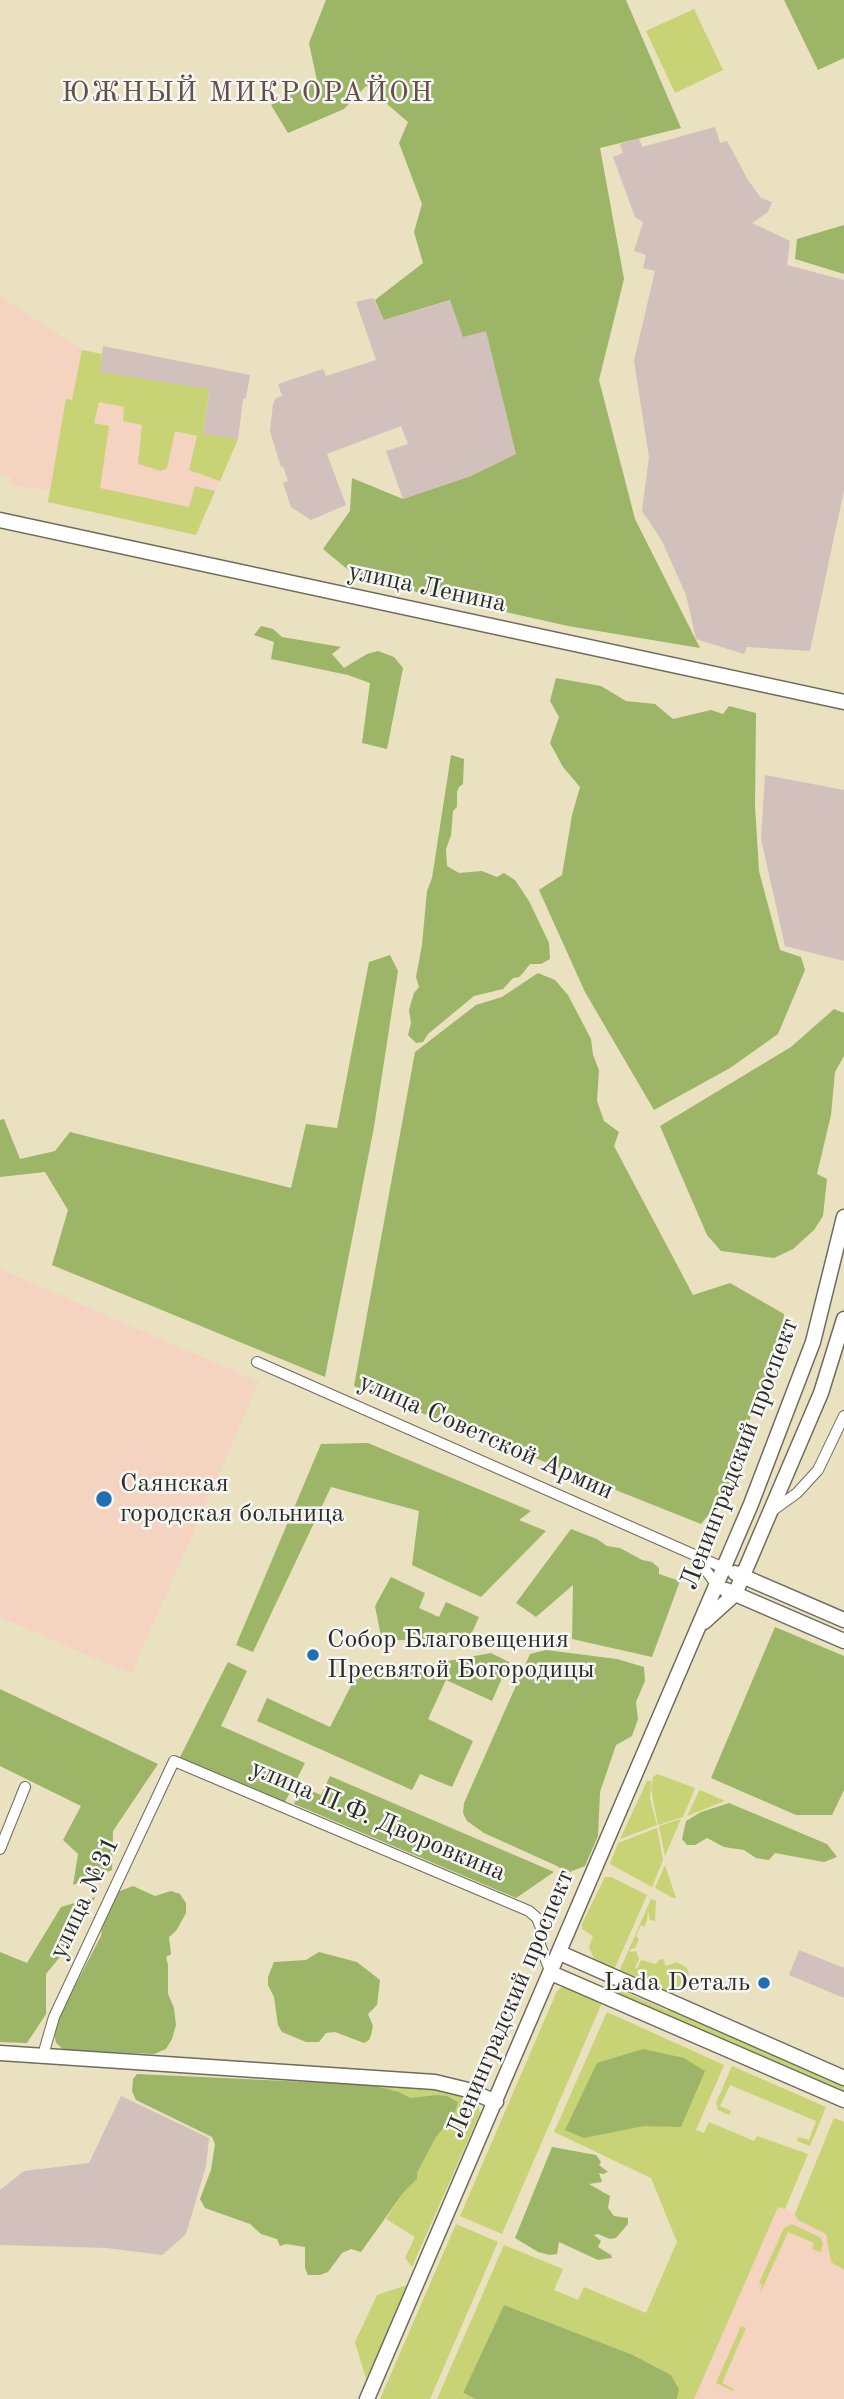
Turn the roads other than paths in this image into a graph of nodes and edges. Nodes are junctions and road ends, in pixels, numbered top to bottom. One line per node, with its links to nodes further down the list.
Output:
1 (0, 520): 2 (street, улица Ленина)
2 (844, 702)
3 (844, 1217): 9 (street, Ленинградский проспект)
4 (844, 1319): 7 (street, Ленинградский проспект)
5 (257, 1362): 8 (street, улица Советской Армии)
6 (844, 1416): 7 (street)
7 (769, 1513): 10 (street, Ленинградский проспект)
8 (696, 1556): 9 (street, улица Советской Армии); 11 (street)
9 (724, 1568): 10 (street, улица Советской Армии); 11 (street, Ленинградский проспект)
10 (743, 1576): 12 (street, Ленинградский проспект); 13 (street, улица Советской Армии)
11 (717, 1586): 12 (street); 14 (street, Ленинградский проспект)
12 (734, 1594): 14 (street, Ленинградский проспект); 15 (street)
13 (844, 1620)
14 (699, 1627): 20 (street, Ленинградский проспект)
15 (844, 1641)
16 (174, 1761): 19 (street, улица П.Ф. Дворовкина); 23 (street, улица №31)
17 (25, 1787): 18 (street)
18 (0, 1849)
19 (540, 1945): 20 (street); 21 (street, улица П.Ф. Дворовкина)
20 (560, 1953): 21 (street, Ленинградский проспект); 24 (street)
21 (551, 1973): 25 (street); 26 (street, Ленинградский проспект)
22 (0, 2053): 23 (street)
23 (43, 2055): 26 (street)
24 (844, 2078)
25 (844, 2100)
26 (496, 2102): 27 (street, Ленинградский проспект)
27 (367, 2399)

